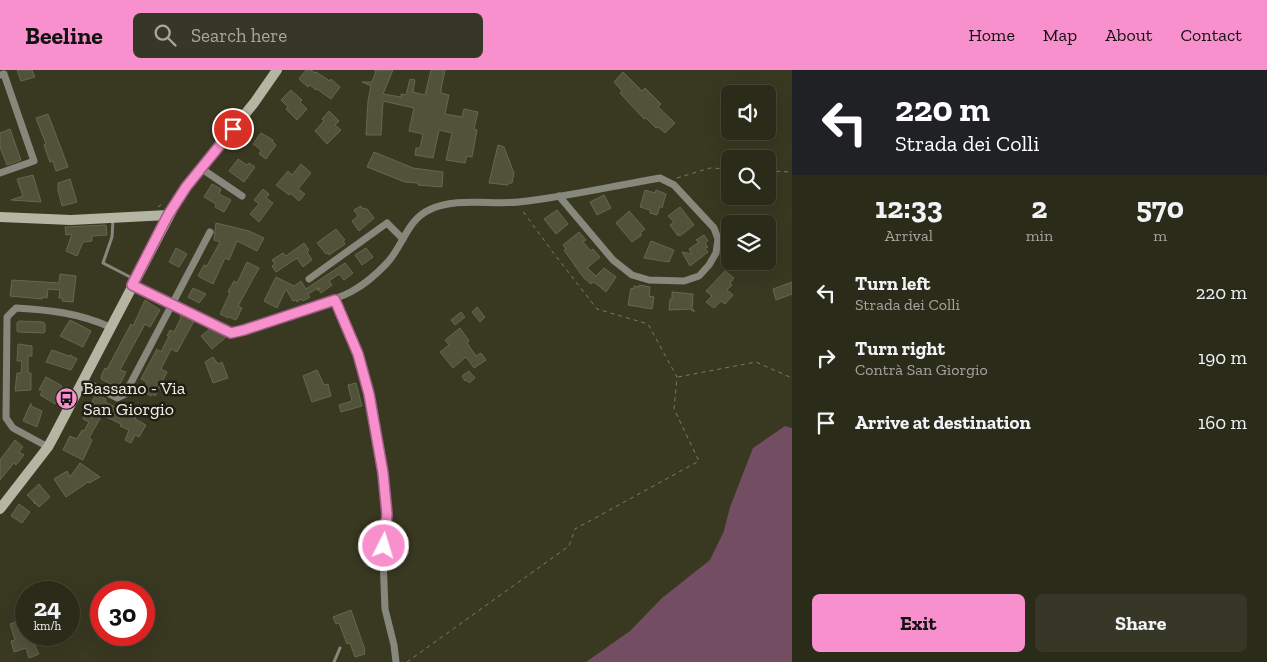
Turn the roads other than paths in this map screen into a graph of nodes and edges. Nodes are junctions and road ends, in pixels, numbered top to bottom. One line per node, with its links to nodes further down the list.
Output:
1 (277, 70): 3 (street)
2 (0, 76): 4 (street)
3 (202, 169): 5 (street); 7 (street)
4 (0, 173)
5 (242, 196)
6 (559, 196): 6 (street); 11 (street)
7 (168, 215): 9 (street); 13 (street)
8 (0, 217): 9 (street)
9 (113, 218): 13 (lane)
10 (210, 232): 15 (street)
11 (403, 239): 12 (street); 14 (street)
12 (309, 279)
13 (133, 282): 15 (street); 16 (street)
14 (335, 300): 15 (street); 23 (street)
15 (173, 304): 18 (street)
16 (110, 327): 17 (street); 18 (street)
17 (3, 372): 19 (street)
18 (82, 380): 19 (street)
19 (48, 447): 20 (street)
20 (0, 509)
21 (340, 648): 22 (lane)
22 (334, 662)
23 (396, 662)

